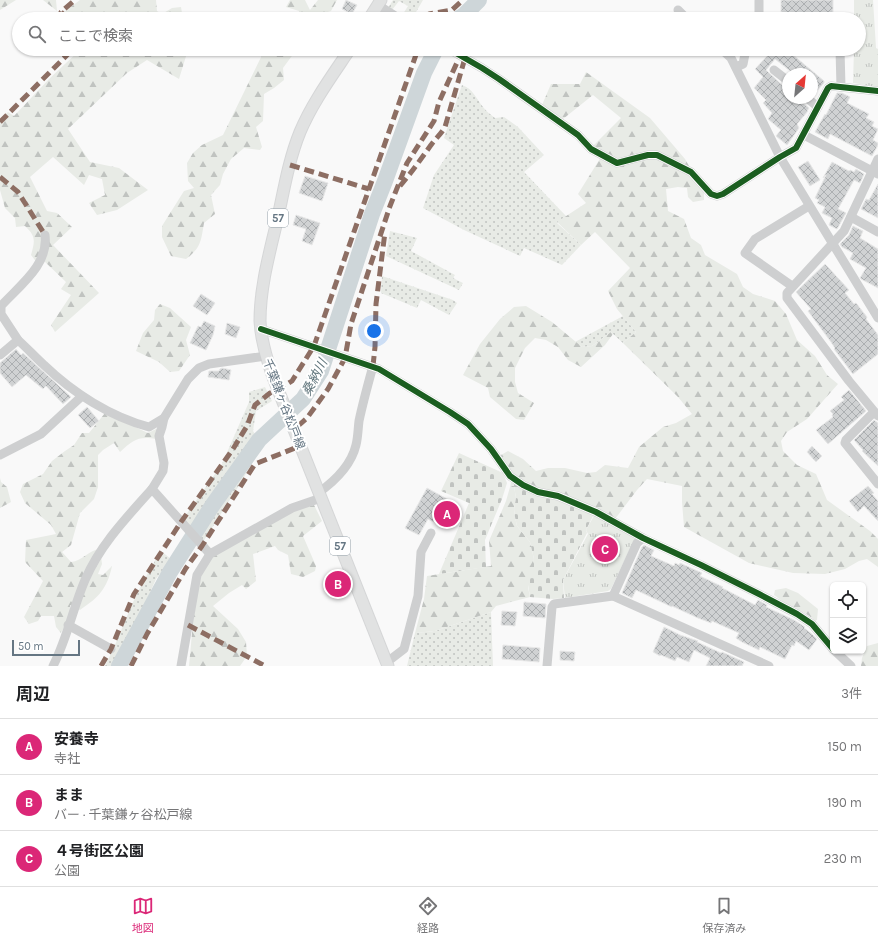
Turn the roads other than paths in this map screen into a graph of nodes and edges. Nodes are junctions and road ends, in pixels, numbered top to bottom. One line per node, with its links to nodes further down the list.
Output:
1 (759, 1): 5 (street)
2 (380, 3): 3 (main road); 4 (street)
3 (374, 12)
4 (391, 12)
5 (758, 12)
6 (346, 56): 29 (main road, 千葉鎌ヶ谷松戸線 / 57)
7 (461, 56): 19 (street)
8 (729, 56): 11 (street)
9 (745, 56): 11 (street)
10 (840, 56): 14 (street)
11 (736, 67): 19 (street)
12 (774, 70): 13 (street)
13 (782, 76)
14 (841, 87): 15 (street); 17 (street)
15 (878, 91)
16 (814, 104): 17 (street)
17 (818, 107): 18 (street)
18 (804, 135): 19 (street); 21 (street)
19 (780, 157): 22 (street)
20 (878, 159): 21 (street)
21 (875, 173): 23 (street)
22 (809, 206): 26 (street); 27 (street)
23 (851, 217): 24 (street); 26 (street)
24 (878, 232)
25 (45, 235): 30 (street)
26 (832, 244): 27 (street); 28 (street)
27 (792, 286): 35 (street)
28 (877, 313)
29 (261, 329): 32 (main road, 千葉鎌ヶ谷松戸線 / 57); 33 (street)
30 (18, 340): 31 (street); 34 (street)
31 (0, 355)
32 (266, 356): 36 (street); 40 (main road, 千葉鎌ヶ谷松戸線 / 57)
33 (373, 366): 40 (street); 42 (street)
34 (82, 396): 36 (street); 37 (street)
35 (876, 414): 38 (street)
36 (164, 418): 39 (street)
37 (0, 455)
38 (878, 484)
39 (152, 489): 43 (street); 45 (street)
40 (320, 496): 43 (street); 49 (main road, 千葉鎌ヶ谷松戸線 / 57)
41 (431, 533): 49 (street)
42 (643, 538): 44 (street); 46 (street)
43 (210, 554): 51 (street)
44 (613, 596): 52 (street); 53 (street)
45 (68, 625): 47 (street); 50 (street)
46 (830, 645)
47 (111, 649)
48 (838, 654): 54 (street)
49 (387, 663)
50 (53, 666)
51 (181, 666)
52 (547, 666)
53 (769, 666)
54 (851, 666)

